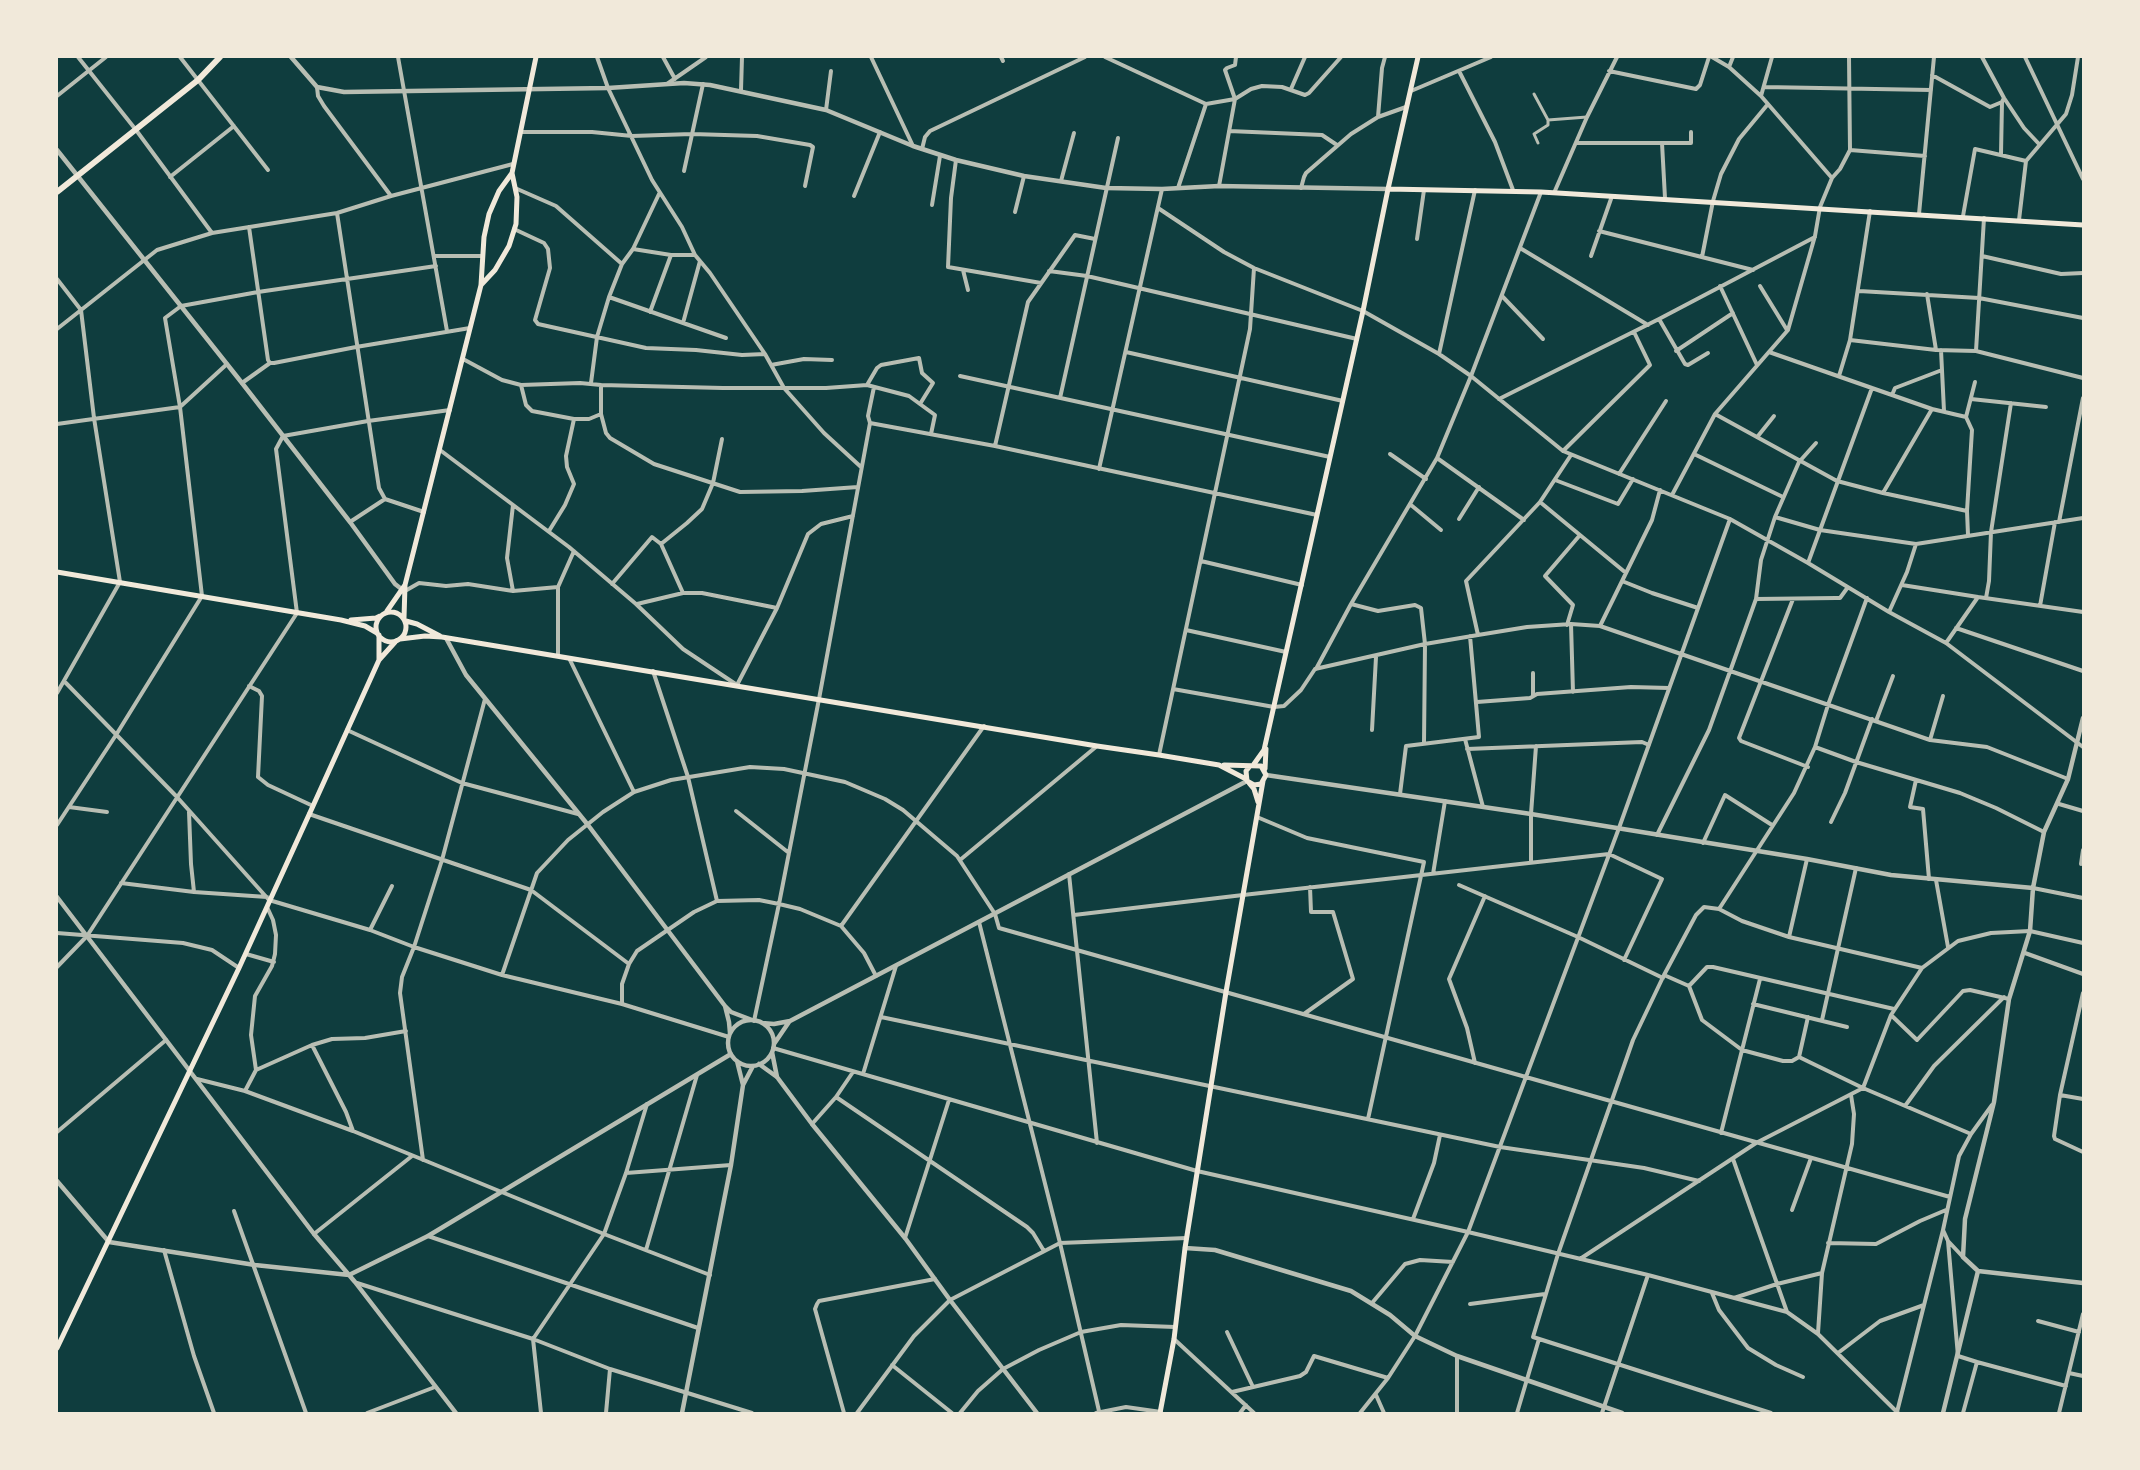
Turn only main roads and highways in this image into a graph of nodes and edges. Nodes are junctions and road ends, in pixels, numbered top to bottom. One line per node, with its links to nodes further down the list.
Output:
1 (220, 57): 6 (main road)
2 (536, 57): 4 (main road)
3 (1416, 57): 5 (main road)
4 (512, 173): 8 (main road); 8 (main road)
5 (1388, 189): 7 (main road); 18 (main road)
6 (57, 192)
7 (2083, 225)
8 (481, 285): 10 (main road)
9 (57, 572): 12 (main road)
10 (404, 589): 11 (main road); 13 (main road)
11 (384, 613): 12 (main road); 13 (main road); 14 (main road)
12 (341, 620): 14 (main road)
13 (405, 620): 15 (main road); 16 (main road)
14 (378, 634): 16 (main road); 17 (main road)
15 (444, 638): 16 (main road); 19 (main road)
16 (398, 640): 17 (main road)
17 (379, 660): 25 (main road)
18 (1266, 744): 20 (main road); 21 (main road)
19 (1219, 765): 20 (main road); 22 (main road)
20 (1252, 765): 21 (main road); 22 (main road)
21 (1265, 773): 23 (main road)
22 (1247, 781): 23 (main road); 24 (main road)
23 (1263, 781): 24 (main road)
24 (1258, 806): 26 (main road)
25 (57, 1348)
26 (1160, 1413)

